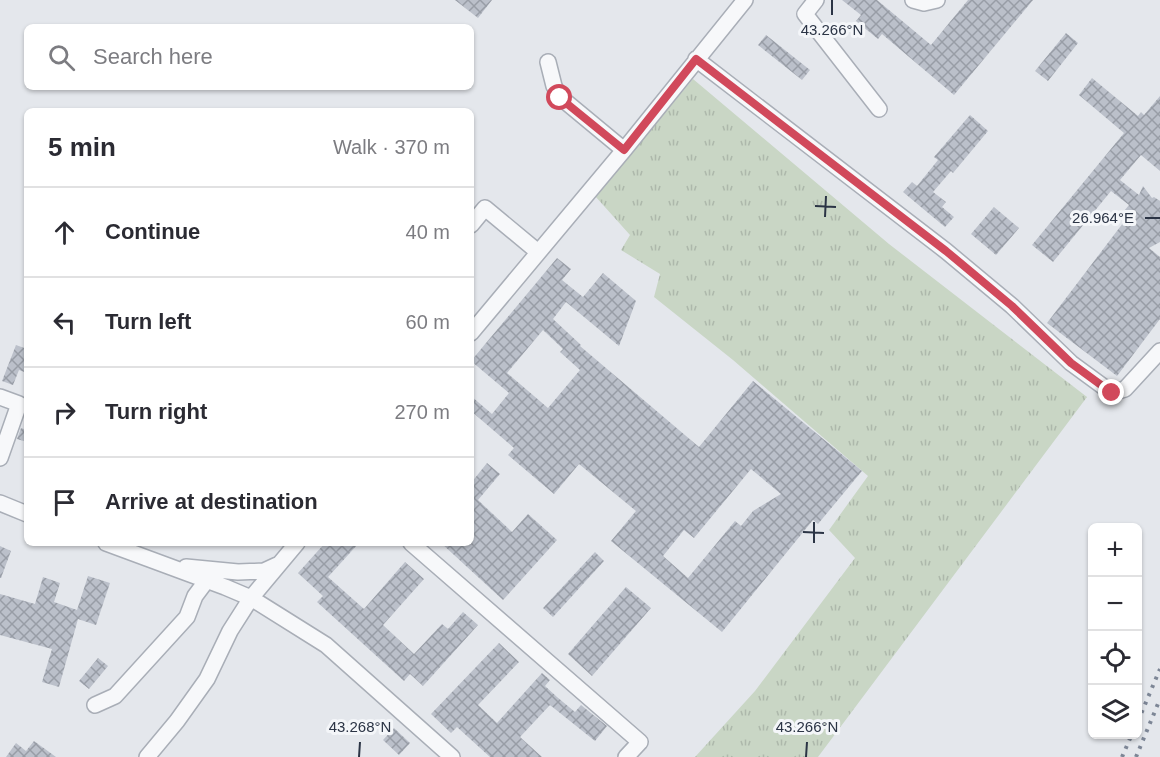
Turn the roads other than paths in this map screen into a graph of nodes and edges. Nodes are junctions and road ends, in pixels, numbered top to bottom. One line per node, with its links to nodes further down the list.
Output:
1 (745, 0): 5 (street)
2 (816, 0): 7 (street)
3 (913, 0): 4 (street)
4 (937, 0)
5 (696, 59): 8 (street); 12 (street)
6 (548, 62): 8 (street)
7 (879, 109)
8 (624, 150): 10 (street)
9 (474, 221): 10 (street)
10 (538, 252): 11 (street)
11 (474, 329)
12 (1160, 351)
13 (0, 397): 14 (street)
14 (0, 458)
15 (0, 503): 16 (street)
16 (24, 512)
17 (114, 546): 21 (street)
18 (295, 546): 20 (street)
19 (414, 546): 27 (street)
20 (280, 564): 21 (street); 23 (street)
21 (164, 565): 22 (street)
22 (207, 580): 23 (street); 24 (street)
23 (250, 598): 25 (street); 26 (street)
24 (95, 705)
25 (147, 757)
26 (452, 757)
27 (626, 757)

